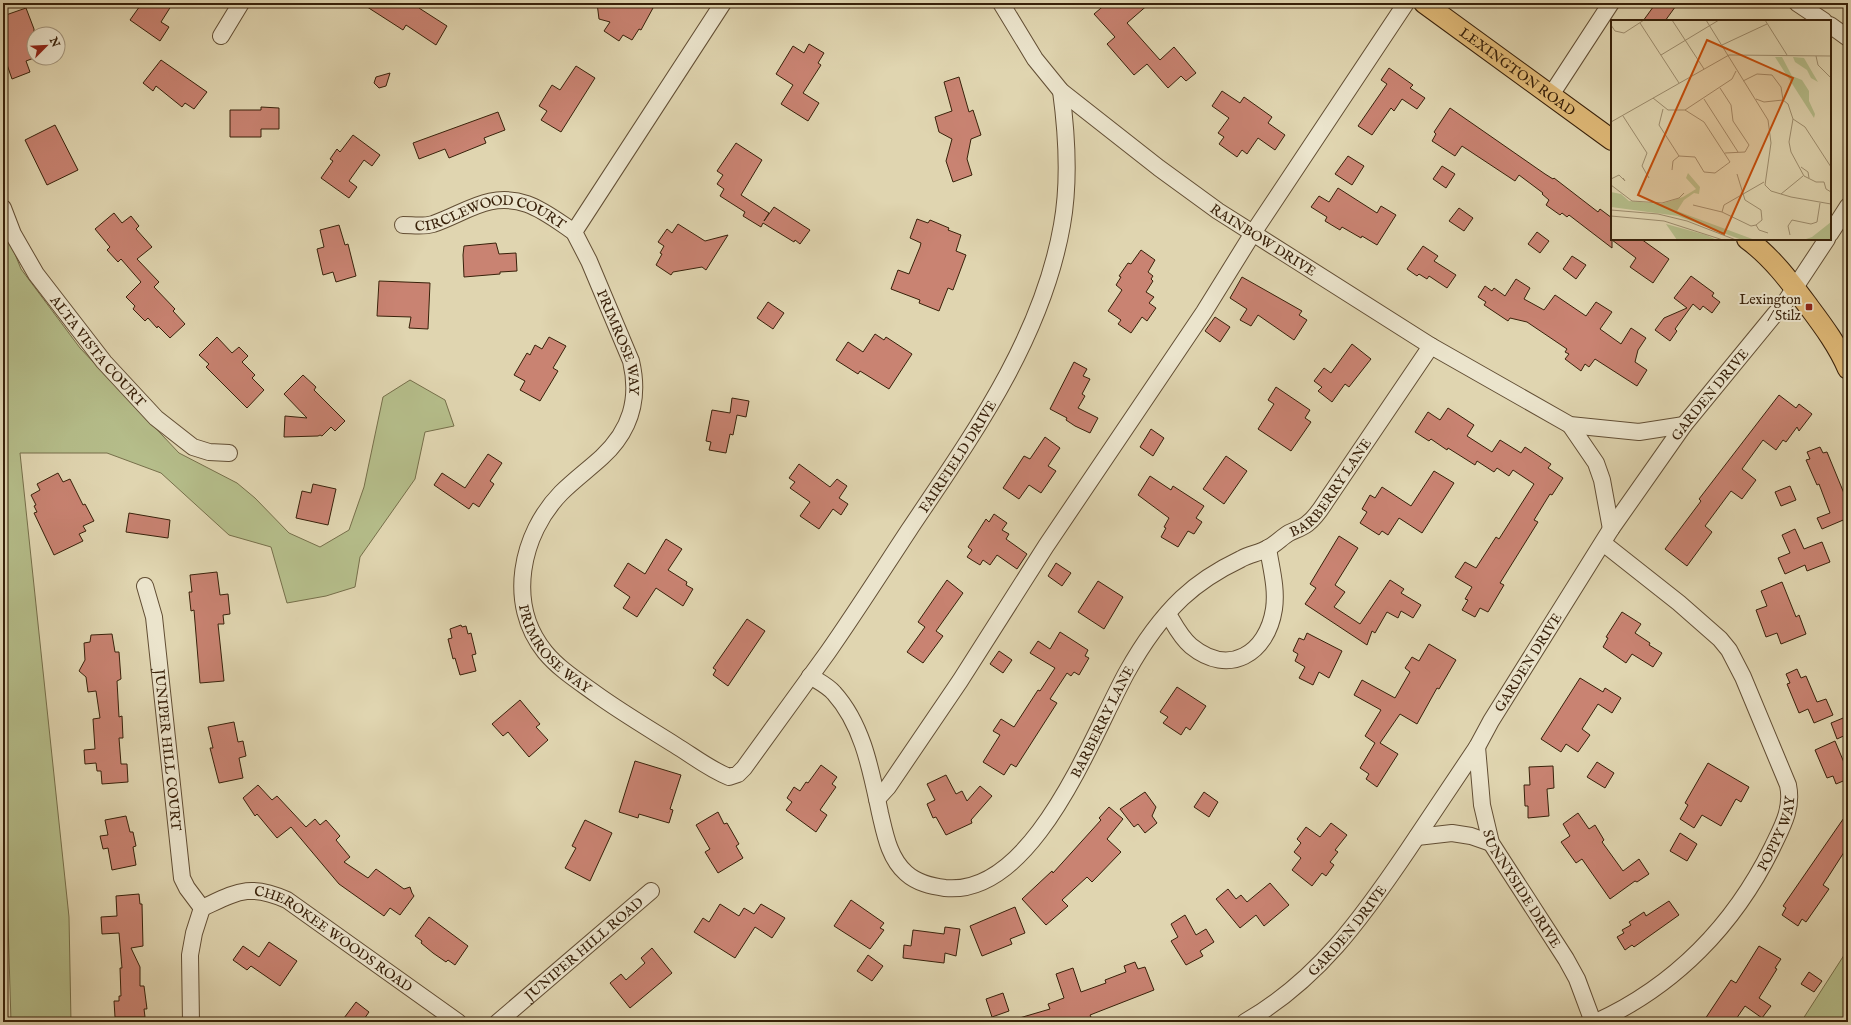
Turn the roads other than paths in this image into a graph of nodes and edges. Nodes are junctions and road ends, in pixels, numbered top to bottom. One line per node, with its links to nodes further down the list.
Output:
1 (241, 3): 10 (street)
2 (723, 3): 18 (street)
3 (1001, 3): 12 (street, RAINBOW DRIVE)
4 (1406, 3): 20 (street)
5 (1424, 3): 13 (main road, LEXINGTON ROAD)
6 (1611, 3): 13 (street)
7 (1797, 3): 8 (street)
8 (1822, 20)
9 (1831, 26): 11 (street)
10 (220, 36)
11 (1848, 38)
12 (1061, 91): 20 (street, RAINBOW DRIVE); 34 (street, FAIRFIELD DRIVE)
13 (1551, 95): 14 (main road, LEXINGTON ROAD)
14 (1611, 139)
15 (1848, 206): 19 (street)
16 (3, 208): 28 (street, ALTA VISTA COURT)
17 (403, 225): 18 (street, CIRCLEWOOD COURT)
18 (574, 232): 36 (street, PRIMROSE WAY)
19 (1831, 232)
20 (1253, 233): 24 (street, RAINBOW DRIVE); 37 (street)
21 (1748, 240): 23 (main road)
22 (1826, 240): 23 (street, GARDEN DRIVE)
23 (1795, 287): 25 (main road); 27 (street, GARDEN DRIVE)
24 (1431, 346): 26 (street, RAINBOW DRIVE); 31 (street, BARBERRY LANE)
25 (1848, 369)
26 (1570, 425): 27 (street, RAINBOW DRIVE); 29 (street, RAINBOW DRIVE)
27 (1684, 425): 29 (street, GARDEN DRIVE)
28 (229, 453)
29 (1611, 529): 30 (street, GARDEN DRIVE)
30 (1603, 543): 35 (street, GARDEN DRIVE); 47 (street, POPPY WAY)
31 (1268, 548): 33 (street, BARBERRY LANE); 33 (street)
32 (145, 586): 41 (street, JUNIPER HILL COURT)
33 (1168, 614): 37 (street, BARBERRY LANE)
34 (810, 676): 36 (street, FAIRFIELD DRIVE); 37 (street, BARBERRY LANE)
35 (1477, 747): 38 (street, GARDEN DRIVE); 39 (street, SUNNYSIDE DRIVE)
36 (734, 776)
37 (878, 799)
38 (1417, 837): 39 (street); 45 (street, GARDEN DRIVE)
39 (1491, 843): 46 (street, SUNNYSIDE DRIVE)
40 (651, 891): 44 (street, JUNIPER HILL ROAD)
41 (202, 908): 42 (street); 43 (street, CHEROKEE WOODS ROAD)
42 (191, 1022)
43 (458, 1022)
44 (498, 1022)
45 (1245, 1022)
46 (1593, 1022)
47 (1596, 1022)

